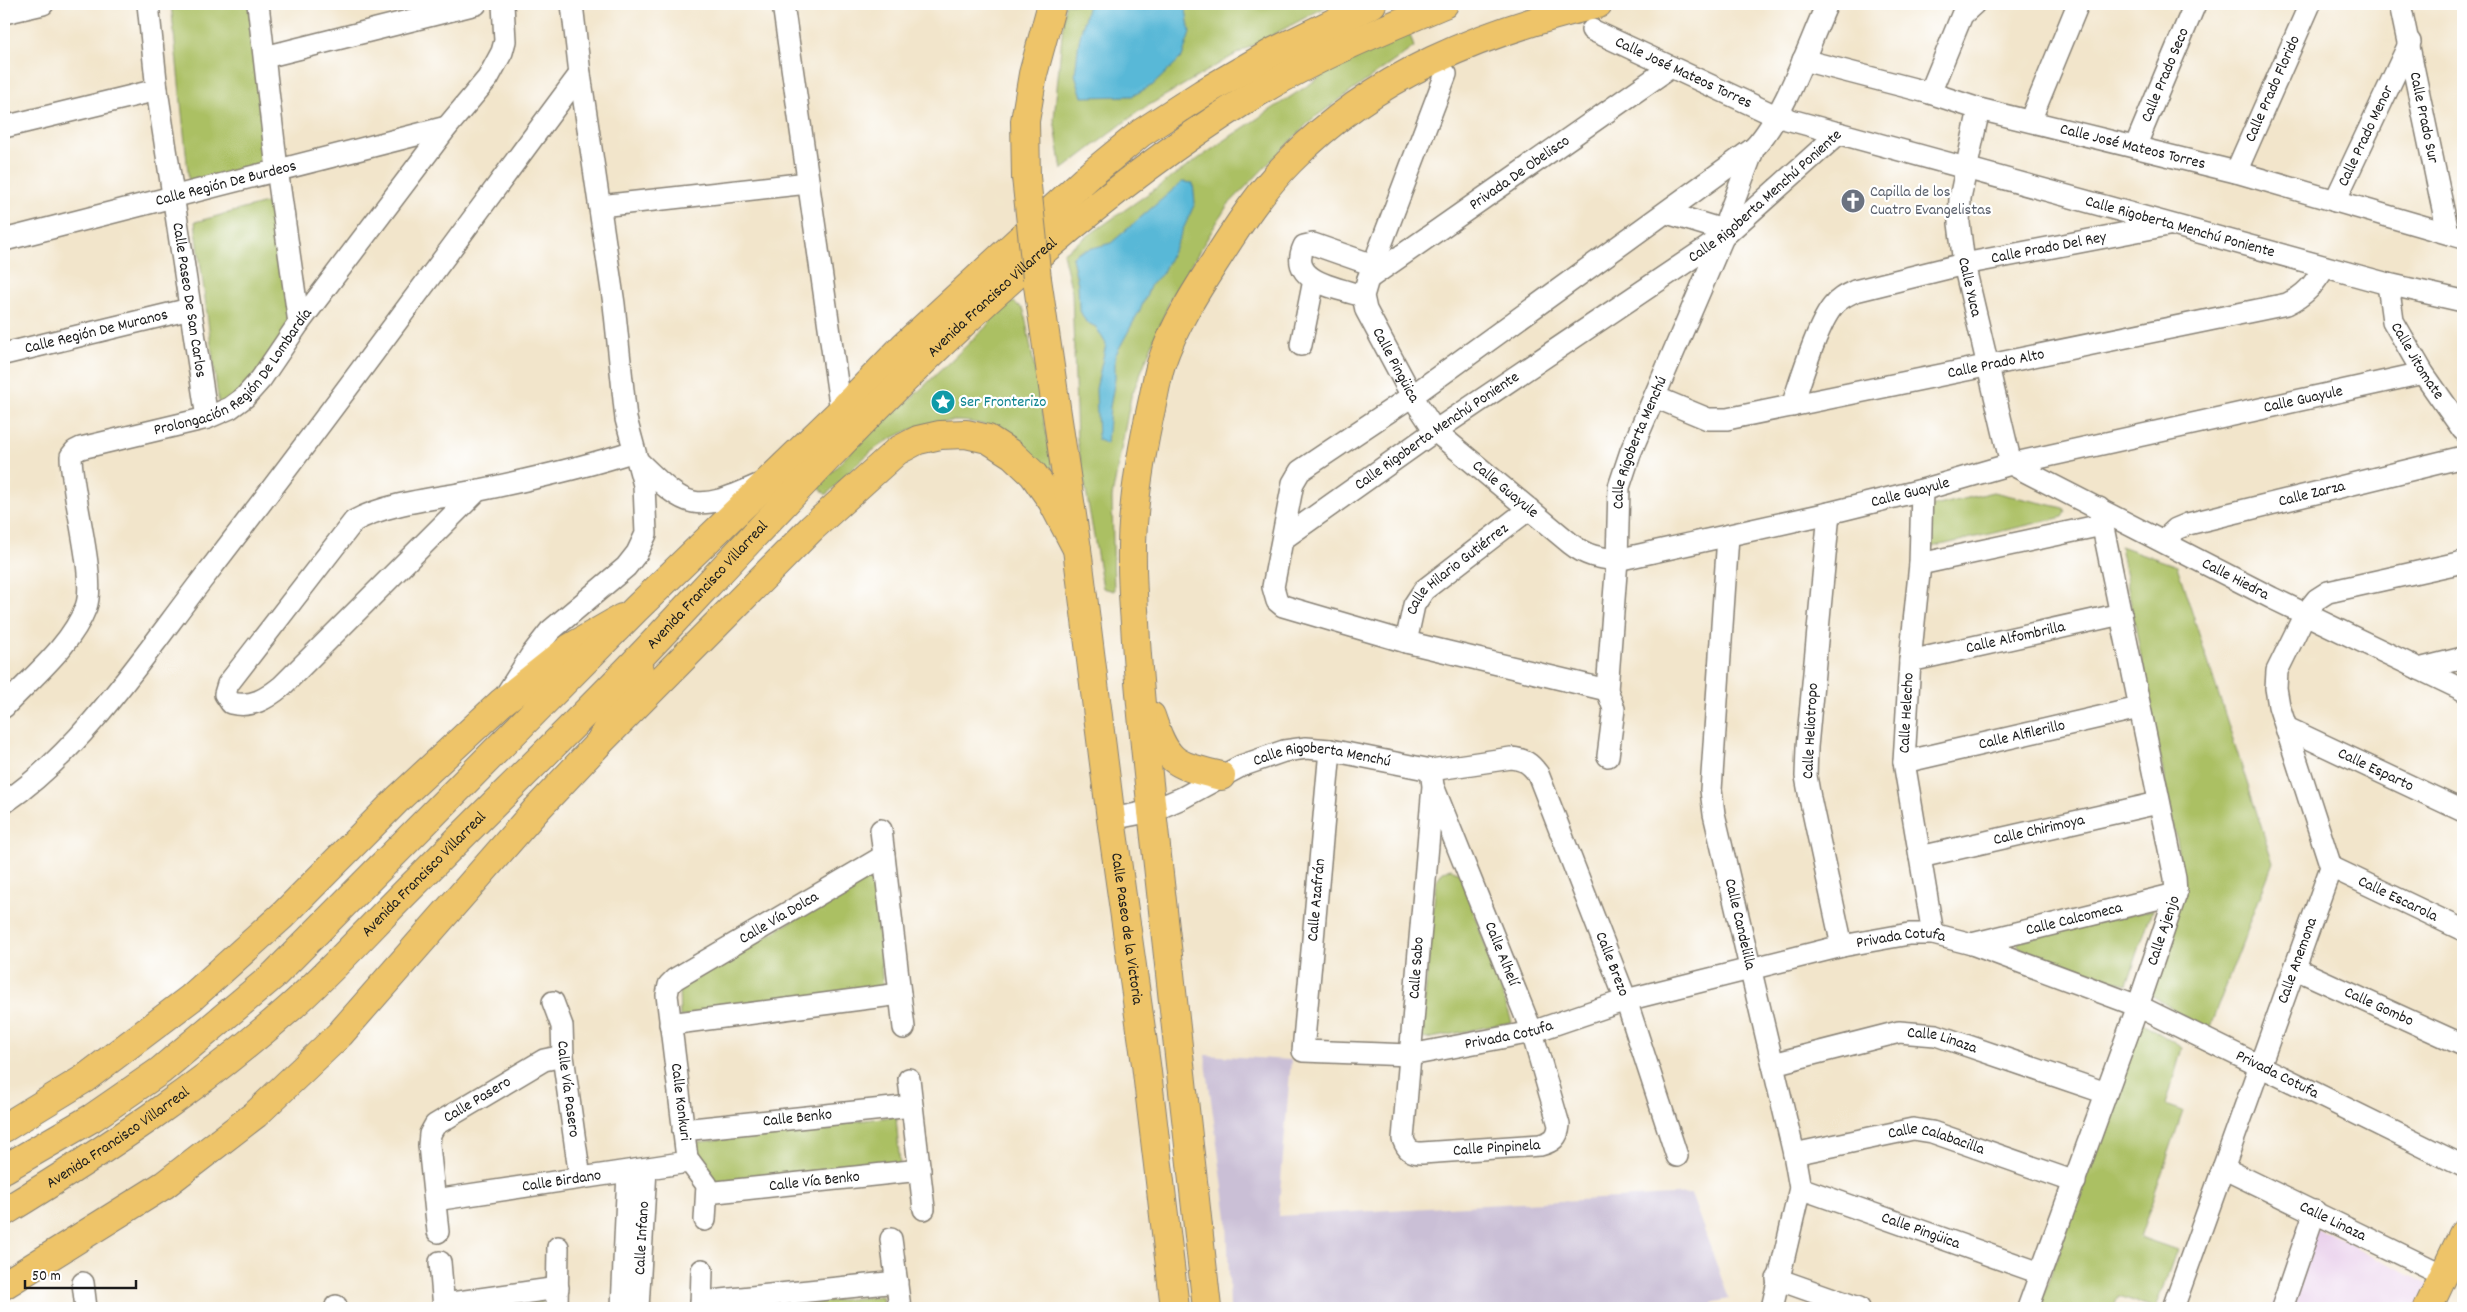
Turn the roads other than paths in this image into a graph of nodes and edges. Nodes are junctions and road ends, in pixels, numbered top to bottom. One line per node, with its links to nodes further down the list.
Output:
1 (43, 4): 19 (street)
2 (148, 4): 28 (street, Calle Paseo De San Carlos)
3 (258, 4): 23 (street)
4 (476, 4): 23 (street)
5 (503, 4): 34 (street, Prolongación Región De Lombardía)
6 (572, 4): 26 (street)
7 (783, 4): 41 (street)
8 (1052, 4): 81 (main road, Calle Paseo de la Victoria, bridge)
9 (1344, 4): 22 (main road)
10 (1372, 4): 22 (main road, Avenida Francisco Villarreal)
11 (1444, 4): 88 (main road, Avenida Francisco Villarreal)
12 (1598, 4): 93 (main road)
13 (1827, 4): 24 (street)
14 (2078, 4): 32 (street)
15 (2195, 4): 36 (street, Calle Prado Seco)
16 (2310, 4): 40 (street, Calle Prado Florido)
17 (2400, 4): 21 (street, Calle Prado Sur)
18 (1968, 9): 29 (street)
19 (4, 13)
20 (1592, 30): 25 (street, Calle José Mateos Torres)
21 (2410, 42): 43 (street, Calle Prado Menor); 48 (street, Calle Prado Sur)
22 (1276, 51): 65 (main road, Avenida Francisco Villarreal)
23 (265, 57): 39 (street)
24 (1802, 60): 29 (street, Calle José Mateos Torres); 31 (street)
25 (1671, 67): 31 (street, Calle José Mateos Torres); 53 (street, Privada De Obelisco)
26 (580, 74): 44 (street); 107 (street)
27 (1446, 74): 53 (street)
28 (157, 90): 33 (street); 42 (street, Calle Paseo De San Carlos)
29 (1930, 93): 30 (street, Calle José Mateos Torres)
30 (1979, 109): 32 (street, Calle José Mateos Torres); 38 (street, Calle Yuca)
31 (1776, 116): 35 (street, Calle José Mateos Torres); 37 (street)
32 (2030, 121): 36 (street, Calle José Mateos Torres)
33 (4, 127)
34 (448, 127): 39 (street, Calle Región De Burdeos); 57 (street, Prolongación Región De Lombardía)
35 (1840, 133): 38 (street, Calle Rigoberta Menchú Poniente); 47 (street, Calle Rigoberta Menchú Poniente)
36 (2135, 147): 40 (street, Calle José Mateos Torres)
37 (1754, 148): 45 (street); 47 (street, Calle Rigoberta Menchú)
38 (1966, 166): 46 (street, Calle Rigoberta Menchú Poniente); 50 (street, Calle Yuca)
39 (278, 169): 42 (street, Calle Región De Burdeos); 57 (street)
40 (2236, 172): 43 (street, Calle José Mateos Torres)
41 (808, 183): 44 (street); 65 (street)
42 (174, 196): 49 (street, Calle Región De Burdeos); 56 (street, Calle Paseo De San Carlos)
43 (2334, 201): 48 (street, Calle José Mateos Torres)
44 (600, 206): 69 (street)
45 (1667, 213): 47 (street); 62 (street)
46 (2170, 224): 50 (street, Calle Prado Del Rey); 51 (street, Calle Rigoberta Menchú Poniente)
47 (1723, 234): 63 (street, Calle Rigoberta Menchú); 68 (street, Calle Rigoberta Menchú Poniente)
48 (2456, 235)
49 (4, 240)
50 (1964, 264): 60 (street, Calle Yuca); 64 (street, Calle Prado Del Rey)
51 (2325, 267): 54 (street, Calle Rigoberta Menchú Poniente); 60 (street, Calle Prado Alto)
52 (1314, 280): 53 (street); 53 (street); 58 (street)
53 (1368, 280): 62 (street, Calle Pingüica)
54 (2388, 284): 55 (street, Calle Rigoberta Menchú Poniente); 61 (street, Calle Jitomate)
55 (2463, 301)
56 (190, 309): 59 (street, Calle Región De Muranos); 66 (street, Calle Paseo De San Carlos)
57 (299, 324): 66 (street, Prolongación Región De Lombardía)
58 (1301, 345)
59 (4, 354)
60 (1988, 365): 64 (street, Calle Prado Alto); 71 (street, Calle Yuca)
61 (2423, 374): 67 (street, Calle Jitomate); 71 (street, Calle Guayule)
62 (1412, 396): 68 (street, Calle Pingüica); 79 (street)
63 (1655, 398): 64 (street, Calle Prado Alto); 82 (street, Calle Rigoberta Menchú)
64 (1792, 406)
65 (840, 411): 72 (main road, Avenida Francisco Villarreal)
66 (207, 418): 97 (street, Prolongación Región De Lombardía)
67 (2463, 430)
68 (1435, 431): 75 (street, Calle Guayule); 79 (street, Calle Rigoberta Menchú Poniente)
69 (637, 456): 72 (street); 73 (street); 96 (street)
70 (2463, 458): 80 (street, Calle Zarza)
71 (2011, 464): 74 (street, Calle Guayule); 77 (street, Calle Hiedra)
72 (766, 482): 85 (main road, Avenida Francisco Villarreal)
73 (478, 490): 73 (street)
74 (1922, 490): 76 (street, Calle Guayule); 84 (street, Calle Helecho)
75 (1528, 509): 82 (street, Calle Guayule); 89 (street, Calle Hilario Gutiérrez)
76 (1829, 514): 78 (street, Calle Guayule); 122 (street, Calle Heliotropo)
77 (2100, 516): 80 (street, Calle Hiedra); 84 (street); 86 (street, Calle Ajenjo)
78 (1728, 536): 82 (street, Calle Guayule); 123 (street, Calle Candelilla)
79 (1283, 539): 89 (street)
80 (2163, 541): 87 (street, Calle Hiedra)
81 (1077, 549): 100 (main road); 111 (main road, Calle Paseo de la Victoria)
82 (1617, 560): 94 (street, Calle Rigoberta Menchú)
83 (2463, 562): 87 (street)
84 (1920, 564): 91 (street, Calle Helecho)
85 (636, 609): 96 (main road); 151 (main road, Avenida Francisco Villarreal)
86 (2121, 614): 91 (street, Calle Alfombrilla); 98 (street, Calle Ajenjo)
87 (2305, 614): 92 (street, Calle Hiedra); 99 (street)
88 (654, 642): 100 (main road); 161 (main road, Avenida Francisco Villarreal)
89 (1406, 642): 94 (street)
90 (2463, 658): 92 (street)
91 (1910, 661): 103 (street, Calle Helecho)
92 (2420, 669): 95 (street, Calle Hiedra)
93 (1138, 681): 105 (main road); 109 (main road)
94 (1607, 690): 102 (street, Calle Rigoberta Menchú)
95 (2463, 690)
96 (500, 703): 143 (main road)
97 (4, 707)
98 (2139, 708): 103 (street, Calle Alfilerillo); 108 (street, Calle Ajenjo)
99 (2287, 728): 110 (street, Calle Esparto); 116 (street)
100 (600, 742): 174 (main road)
101 (1330, 750): 105 (street, Calle Rigoberta Menchú); 106 (street, Calle Rigoberta Menchú); 134 (street, Calle Azafrán)
102 (1608, 756)
103 (1904, 762): 114 (street, Calle Helecho)
104 (1538, 774): 106 (street, Calle Rigoberta Menchú); 127 (street, Calle Brezo)
105 (1221, 776): 109 (street, Calle Rigoberta Menchú)
106 (1432, 778): 115 (street, Calle Alhelí); 117 (street, Calle Sabo)
107 (4, 803)
108 (2158, 803): 114 (street, Calle Chirimoya); 118 (street, Calle Ajenjo)
109 (1152, 811): 111 (street, Calle Rigoberta Menchú); 183 (main road)
110 (2463, 811)
111 (1111, 819): 182 (main road, Calle Paseo de la Victoria)
112 (881, 830): 113 (street)
113 (884, 856): 125 (street, Calle Vía Dolca); 126 (street)
114 (1920, 857): 120 (street, Calle Helecho)
115 (1464, 862): 117 (street); 132 (street, Calle Alhelí)
116 (2331, 867): 119 (street, Calle Escarola); 124 (street, Calle Anemona)
117 (1424, 870): 135 (street, Calle Sabo)
118 (2176, 894): 121 (street, Calle Calcomeca); 129 (street, Calle Ajenjo)
119 (2463, 930)
120 (1933, 934): 121 (street, Privada Cotufa); 122 (street, Privada Cotufa)
121 (1972, 944): 129 (street, Privada Cotufa)
122 (1842, 946): 123 (street, Privada Cotufa)
123 (1750, 969): 127 (street, Privada Cotufa); 137 (street, Calle Candelilla)
124 (2296, 969): 133 (street, Calle Gombo); 138 (street, Calle Anemona)
125 (675, 980): 130 (street, Calle Konkuri)
126 (900, 994): 130 (street); 131 (street)
127 (1626, 1000): 132 (street, Privada Cotufa); 147 (street, Calle Brezo)
128 (553, 1002): 136 (street, Calle Vía Pasero)
129 (2138, 1006): 138 (street, Privada Cotufa); 140 (street, Calle Ajenjo)
130 (670, 1024): 144 (street, Calle Konkuri)
131 (904, 1028)
132 (1532, 1032): 135 (street, Privada Cotufa); 142 (street, Calle Alhelí)
133 (2463, 1045)
134 (1304, 1050): 135 (street, Privada Cotufa)
135 (1410, 1055): 145 (street, Calle Sabo)
136 (563, 1056): 154 (street, Calle Vía Pasero); 158 (street, Calle Pasero)
137 (1773, 1064): 140 (street, Calle Linaza); 146 (street, Calle Candelilla)
138 (2261, 1068): 149 (street, Privada Cotufa); 150 (street, Calle Anemona)
139 (909, 1080): 141 (street)
140 (2106, 1093): 155 (street, Calle Ajenjo)
141 (912, 1106): 144 (street, Calle Benko); 153 (street)
142 (1559, 1125): 145 (street, Calle Pinpinela)
143 (4, 1128)
144 (683, 1130): 148 (street, Calle Konkuri)
145 (1422, 1153)
146 (1794, 1154): 155 (street, Calle Calabacilla); 156 (street, Calle Candelilla)
147 (1677, 1156)
148 (688, 1162): 152 (street, Calle Birdano); 157 (street, Calle Konkuri)
149 (2463, 1166)
150 (2222, 1168): 160 (street, Calle Linaza); 187 (street, Calle Anemona)
151 (4, 1169)
152 (637, 1170): 154 (street, Calle Birdano); 179 (street, Calle Infano); 180 (street, Calle Infano)
153 (920, 1170): 157 (street, Calle Vía Benko); 159 (street)
154 (580, 1178): 158 (street, Calle Birdano)
155 (2075, 1182): 169 (street, Calle Ajenjo)
156 (1800, 1188): 169 (street, Calle Pingüica); 171 (street, Calle Candelilla)
157 (708, 1193): 162 (street)
158 (435, 1200): 163 (street, Calle Pasero)
159 (924, 1209)
160 (2315, 1211): 170 (street, Calle Linaza); 188 (street)
161 (4, 1212)
162 (706, 1220)
163 (438, 1232)
164 (2463, 1234): 170 (main road)
165 (891, 1239): 172 (street)
166 (558, 1247): 175 (street)
167 (440, 1262): 177 (street)
168 (702, 1270): 176 (street)
169 (2040, 1273): 186 (street, Calle Ajenjo)
170 (2443, 1275): 189 (main road)
171 (1777, 1279): 184 (street, Calle Candelilla); 185 (street)
172 (897, 1282): 176 (street); 181 (street)
173 (83, 1283): 178 (street)
174 (4, 1285)
175 (558, 1298): 177 (street)
176 (701, 1305)
177 (444, 1306)
178 (86, 1308)
179 (622, 1308)
180 (638, 1308)
181 (900, 1308)
182 (1175, 1308)
183 (1208, 1308)
184 (1772, 1308)
185 (1859, 1308)
186 (2028, 1308)
187 (2173, 1308)
188 (2282, 1308)
189 (2428, 1308)

